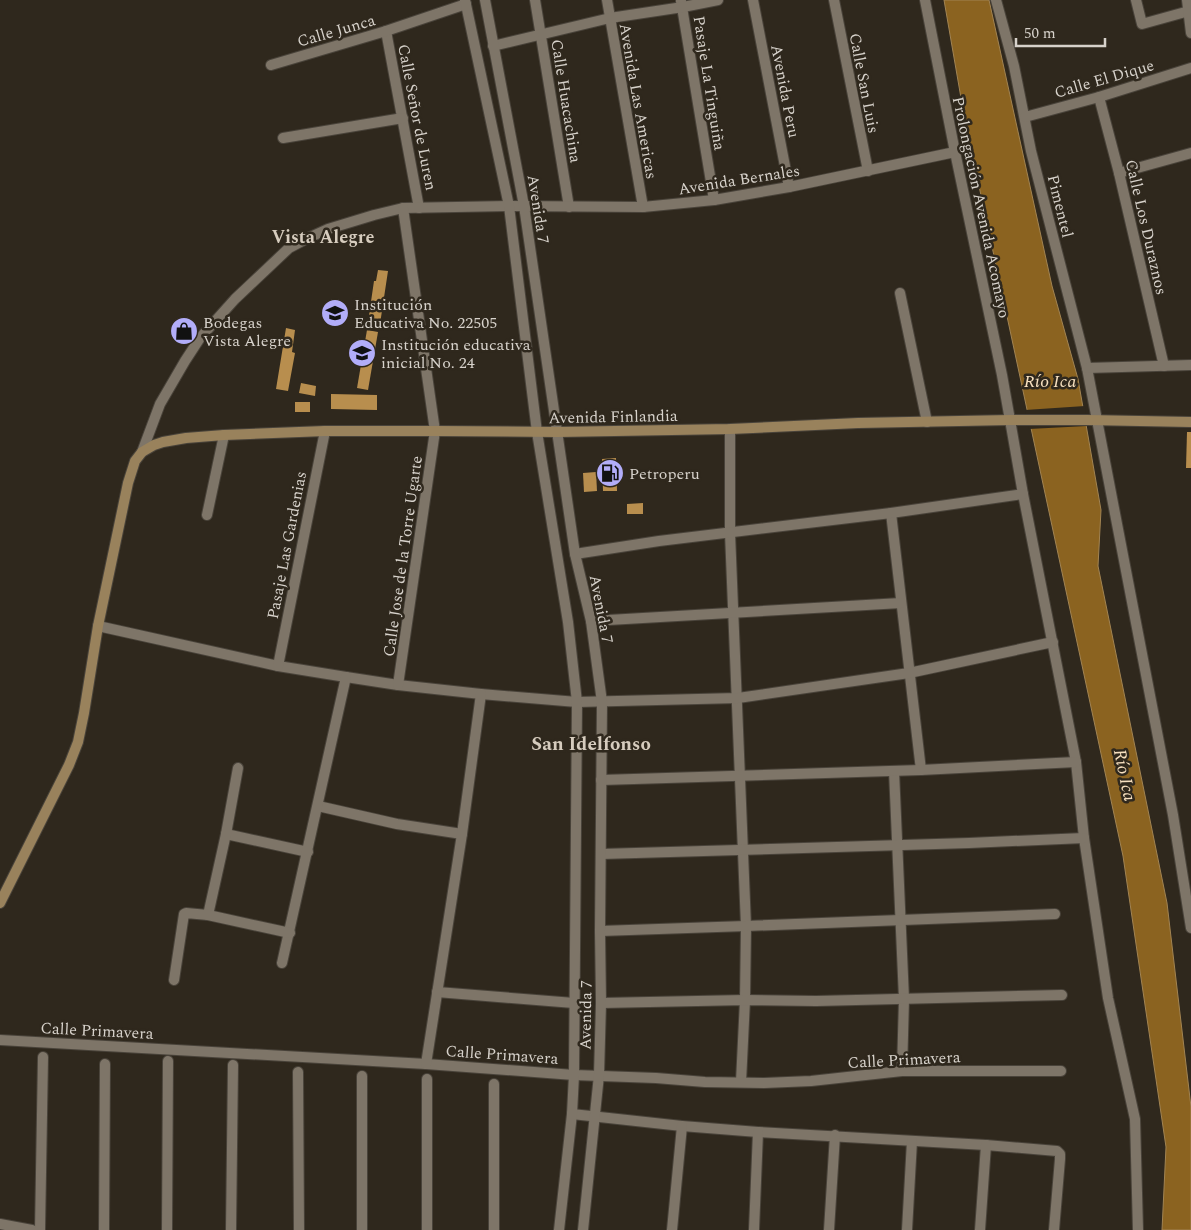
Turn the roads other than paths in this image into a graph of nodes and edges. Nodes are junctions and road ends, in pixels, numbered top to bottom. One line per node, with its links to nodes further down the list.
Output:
1 (485, 0): 18 (street, Avenida 7)
2 (535, 0): 17 (street, Calle Huacachina)
3 (607, 0): 14 (street, Avenida Las Americas)
4 (718, 0): 12 (street)
5 (754, 0): 29 (street, Avenida Peru)
6 (834, 0): 27 (street, Calle San Luis)
7 (925, 0): 25 (street, Prolongación Avenida Acomayo)
8 (996, 0): 22 (street, Pimentel)
9 (1136, 0): 13 (street)
10 (1187, 0): 13 (street)
11 (466, 2): 15 (street, Calle Junca); 31 (street, Avenida 7)
12 (682, 3): 14 (street); 30 (street, Pasaje La Tinguiña)
13 (1189, 11): 16 (street)
14 (610, 18): 17 (street); 34 (street, Avenida Las Americas)
15 (386, 31): 19 (street, Calle Junca); 23 (street, Calle Señor de Luren)
16 (1191, 32)
17 (541, 35): 18 (street); 33 (street, Calle Huacachina)
18 (493, 46): 32 (street, Avenida 7)
19 (271, 65)
20 (1191, 68): 21 (street, Calle El Dique)
21 (1099, 96): 22 (street, Calle El Dique); 28 (street, Calle Los Duraznos)
22 (1025, 116): 40 (street, Pimentel)
23 (403, 118): 24 (street); 36 (street, Calle Señor de Luren)
24 (284, 138)
25 (955, 152): 27 (street, Avenida Bernales); 41 (street, Prolongación Avenida Acomayo)
26 (1191, 153): 28 (street)
27 (868, 171): 29 (street, Avenida Bernales)
28 (1119, 173): 39 (street, Calle Los Duraznos)
29 (789, 187): 30 (street, Avenida Bernales)
30 (714, 200): 34 (street, Avenida Bernales)
31 (509, 206): 32 (street, Avenida Bernales); 36 (street, Avenida Bernales); 48 (street, Avenida 7)
32 (524, 206): 33 (street, Avenida Bernales); 49 (street, Avenida 7)
33 (569, 206): 34 (street, Avenida Bernales)
34 (643, 207)
35 (403, 208): 36 (street, Avenida Bernales); 47 (street, Calle Jose de la Torre Ugarte); 51 (street, Avenida Bernales)
36 (419, 208)
37 (900, 293): 43 (street)
38 (1191, 365): 39 (street)
39 (1164, 366): 40 (street)
40 (1086, 368): 42 (street, Pimentel)
41 (1010, 420): 42 (main road, Avenida Finlandia); 43 (main road, Avenida Finlandia); 52 (street, Prolongación Avenida Acomayo)
42 (1092, 420): 44 (main road, Avenida Finlandia); 89 (street, Pimentel)
43 (927, 422): 45 (main road, Avenida Finlandia)
44 (1191, 422)
45 (730, 429): 49 (main road, Avenida Finlandia); 55 (street)
46 (325, 431): 47 (main road, Avenida Finlandia); 50 (main road, Avenida Finlandia); 62 (street, Pasaje Las Gardenias)
47 (435, 431): 48 (main road, Avenida Finlandia); 65 (street, Calle Jose de la Torre Ugarte)
48 (537, 432): 49 (main road, Avenida Finlandia); 68 (street, Avenida 7)
49 (557, 432): 56 (street, Avenida 7)
50 (224, 436): 51 (main road, Avenida Finlandia); 54 (street)
51 (142, 452): 60 (main road)
52 (1023, 494): 53 (street); 61 (street, Prolongación Avenida Acomayo)
53 (891, 513): 55 (street); 57 (street)
54 (208, 515)
55 (730, 532): 56 (street); 58 (street)
56 (575, 554): 59 (street, Avenida 7)
57 (901, 603): 58 (street); 63 (street)
58 (734, 612): 59 (street); 67 (street)
59 (591, 620): 69 (street, Avenida 7)
60 (98, 626): 62 (street); 84 (main road)
61 (1053, 642): 63 (street); 70 (street, Prolongación Avenida Acomayo)
62 (278, 666): 64 (street)
63 (909, 673): 67 (street); 72 (street)
64 (346, 677): 65 (street); 76 (street)
65 (398, 685): 66 (street)
66 (481, 694): 68 (street); 78 (street)
67 (738, 698): 69 (street); 74 (street)
68 (577, 702): 69 (street); 98 (street, Avenida 7)
69 (602, 702): 75 (street, Avenida 7)
70 (1076, 762): 72 (street); 79 (street, Prolongación Avenida Acomayo)
71 (238, 768): 77 (street)
72 (921, 770): 73 (street)
73 (894, 771): 74 (street); 80 (street)
74 (740, 776): 75 (street); 81 (street)
75 (601, 780): 83 (street, Avenida 7)
76 (318, 806): 78 (street); 82 (street)
77 (226, 834): 82 (street); 86 (street)
78 (462, 834): 94 (street)
79 (1084, 838): 80 (street); 140 (street, Prolongación Avenida Acomayo)
80 (897, 845): 81 (street); 87 (street)
81 (743, 849): 83 (street); 88 (street)
82 (308, 852): 91 (street)
83 (601, 854): 90 (street, Avenida 7)
84 (0, 903)
85 (1055, 914): 87 (street)
86 (208, 915): 91 (street); 93 (street)
87 (901, 920): 88 (street); 96 (street)
88 (746, 926): 90 (street); 97 (street)
89 (1191, 928)
90 (600, 930): 99 (street, Avenida 7)
91 (290, 933): 92 (street)
92 (282, 963)
93 (174, 980)
94 (437, 992): 98 (street); 104 (street)
95 (1062, 995): 96 (street)
96 (904, 999): 97 (street); 106 (street)
97 (745, 1000): 99 (street); 113 (street)
98 (574, 1003): 109 (street, Avenida 7)
99 (600, 1004): 110 (street, Avenida 7)
100 (0, 1040): 104 (street, Calle Primavera)
101 (43, 1057): 124 (street)
102 (168, 1061): 126 (street)
103 (105, 1064): 125 (street)
104 (426, 1064): 109 (street, Calle Primavera)
105 (233, 1065): 127 (street)
106 (902, 1071): 108 (street, Calle Primavera); 113 (street, Calle Primavera)
107 (298, 1072): 128 (street)
108 (1061, 1072)
109 (574, 1075): 110 (street, Calle Primavera); 115 (street, Avenida 7)
110 (599, 1075): 113 (street, Calle Primavera); 116 (street, Avenida 7)
111 (362, 1076): 129 (street)
112 (427, 1079): 130 (street)
113 (741, 1082)
114 (494, 1084): 131 (street)
115 (572, 1114): 116 (street); 132 (street, Avenida 7)
116 (595, 1117): 117 (street); 133 (street, Avenida 7)
117 (682, 1126): 118 (street); 134 (street)
118 (758, 1132): 119 (street); 135 (street)
119 (835, 1135): 120 (street); 136 (street)
120 (912, 1141): 121 (street); 137 (street)
121 (986, 1145): 138 (street); 139 (street)
122 (0, 1224): 123 (street)
123 (32, 1230)
124 (40, 1230)
125 (104, 1230)
126 (167, 1230)
127 (231, 1230)
128 (299, 1230)
129 (362, 1230)
130 (427, 1230)
131 (494, 1230)
132 (559, 1230)
133 (583, 1230)
134 (672, 1230)
135 (754, 1230)
136 (829, 1230)
137 (907, 1230)
138 (980, 1230)
139 (1054, 1230)
140 (1138, 1230)

